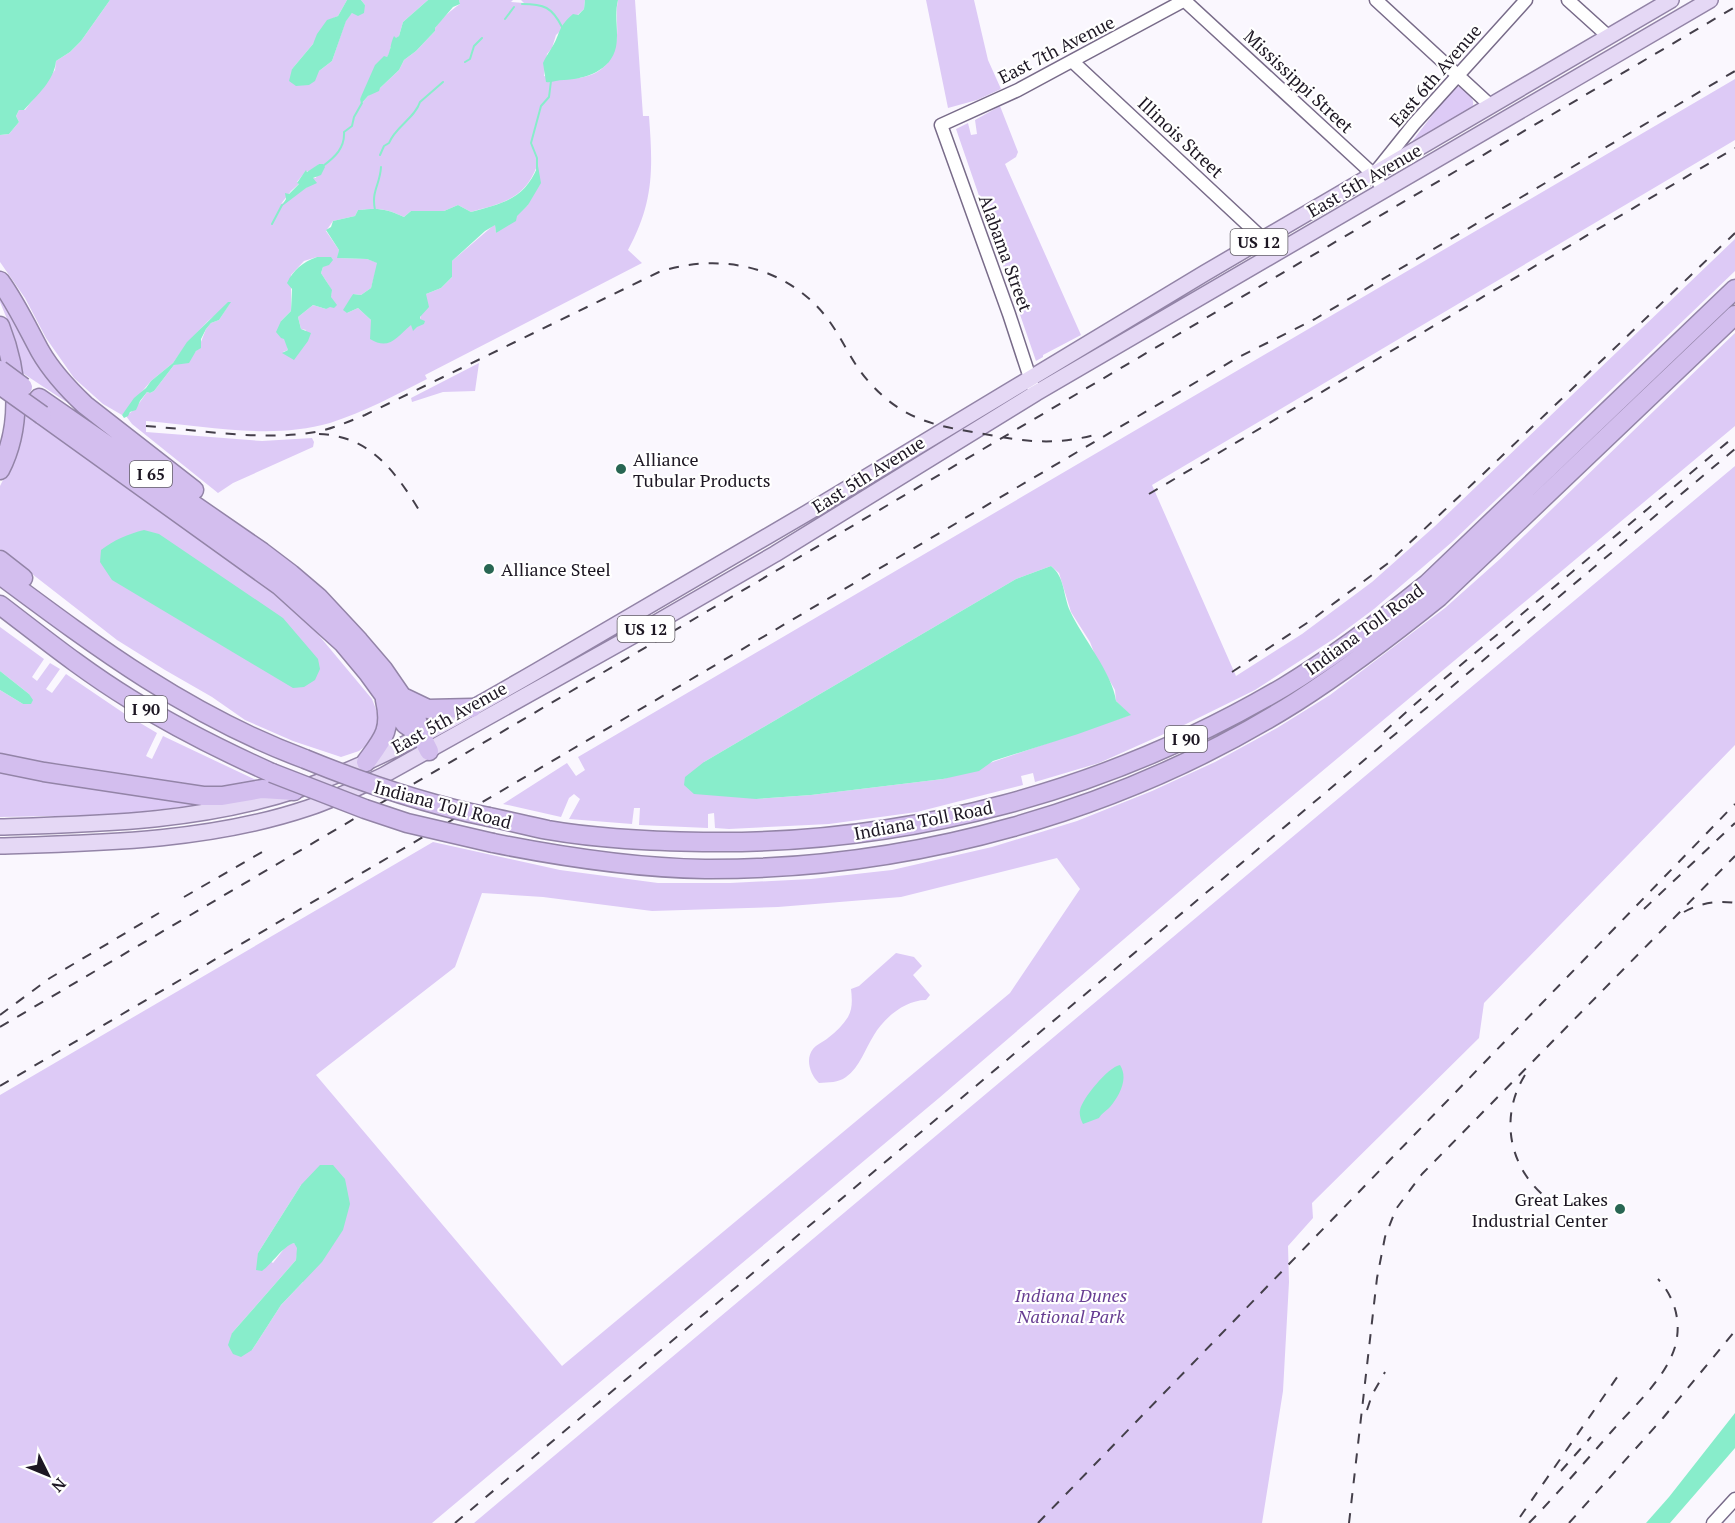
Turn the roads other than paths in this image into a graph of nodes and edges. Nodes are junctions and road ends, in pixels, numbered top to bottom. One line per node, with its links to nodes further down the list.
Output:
1 (1185, 0): 8 (street, East 7th Avenue); 12 (street, Mississippi Street)
2 (1376, 0): 9 (street)
3 (1526, 0): 9 (street, East 6th Avenue)
4 (1568, 0): 7 (street)
5 (1671, 0): 7 (main road, East 5th Avenue / US 12)
6 (1710, 0): 13 (main road, East 5th Avenue / US 12)
7 (1609, 37): 10 (main road, East 5th Avenue / US 12)
8 (1072, 61): 11 (street, East 7th Avenue); 14 (street, Illinois Street)
9 (1457, 75): 10 (street); 12 (street, East 6th Avenue)
10 (1491, 106): 12 (main road, East 5th Avenue / US 12)
11 (941, 125): 20 (street, Alabama Street)
12 (1374, 175): 13 (street, Mississippi Street); 14 (main road, East 5th Avenue / US 12)
13 (1384, 191): 22 (main road, East 5th Avenue / US 12)
14 (1263, 239): 20 (main road, East 5th Avenue / US 12)
15 (0, 282): 26 (highway)
16 (1735, 289): 33 (highway, Indiana Toll Road / I 90, bridge)
17 (1735, 315): 32 (highway, Indiana Toll Road / I 90, bridge)
18 (0, 326): 24 (highway)
19 (0, 370): 23 (highway, I 65, bridge)
20 (1029, 378): 22 (street, Alabama Street); 35 (main road, East 5th Avenue / US 12)
21 (0, 385): 23 (highway, I 65, bridge)
22 (1036, 393): 36 (main road, East 5th Avenue / US 12)
23 (40, 407): 25 (highway, I 65); 26 (highway, I 65)
24 (0, 470)
25 (204, 530): 29 (highway); 34 (highway, I 65)
26 (262, 552): 29 (highway, I 65)
27 (0, 560): 33 (highway)
28 (0, 575): 33 (highway, Indiana Toll Road / I 90)
29 (318, 597): 34 (highway, I 65)
30 (0, 604): 32 (highway, Indiana Toll Road / I 90)
31 (0, 612): 32 (highway)
32 (30, 628)
33 (102, 650)
34 (393, 695): 35 (highway); 36 (highway, I 65); 37 (highway)
35 (472, 708): 36 (main road, East 5th Avenue / US 12)
36 (425, 743): 37 (main road, East 5th Avenue / US 12); 41 (main road, East 5th Avenue / US 12)
37 (366, 762): 39 (main road, East 5th Avenue / US 12)
38 (0, 763): 39 (highway)
39 (294, 791): 40 (main road, East 5th Avenue / US 12)
40 (0, 827)
41 (0, 846)
42 (1735, 1499): 43 (street)
43 (1713, 1523)

